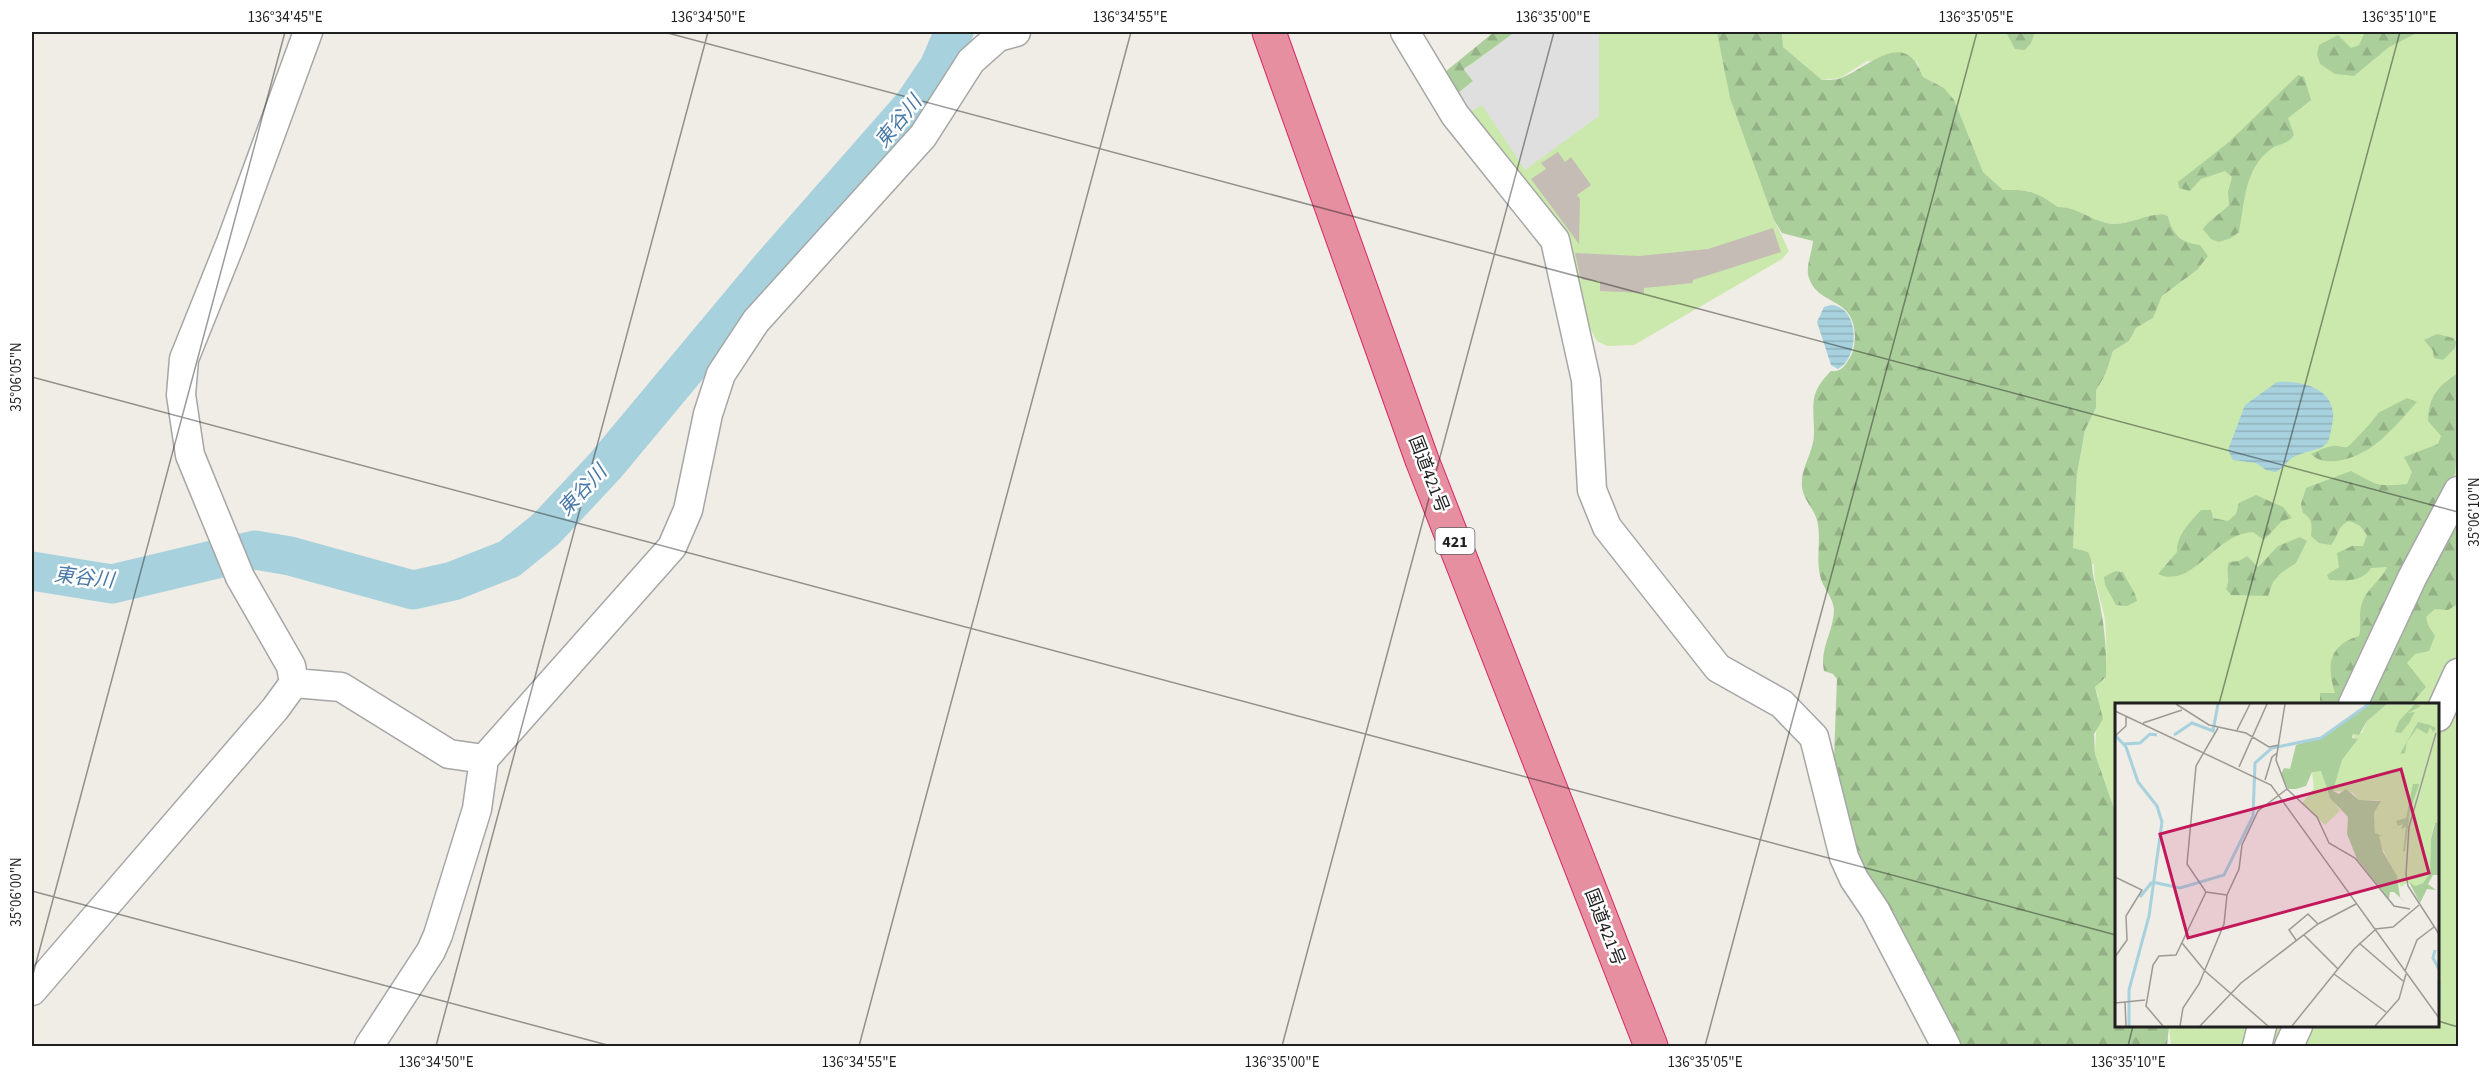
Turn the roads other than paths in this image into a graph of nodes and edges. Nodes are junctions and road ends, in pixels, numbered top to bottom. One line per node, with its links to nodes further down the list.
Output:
1 (308, 32): 7 (street)
2 (1016, 32): 10 (street)
3 (1269, 32): 14 (highway, 国道421号 / 421)
4 (1405, 32): 15 (street)
5 (2458, 490): 8 (street)
6 (2458, 673): 9 (street)
7 (294, 683): 10 (street); 11 (street)
8 (2355, 703)
9 (2439, 715)
10 (484, 759): 13 (street)
11 (32, 991)
12 (2298, 1027): 16 (street)
13 (369, 1047)
14 (1651, 1047)
15 (1946, 1047)
16 (2289, 1047)

